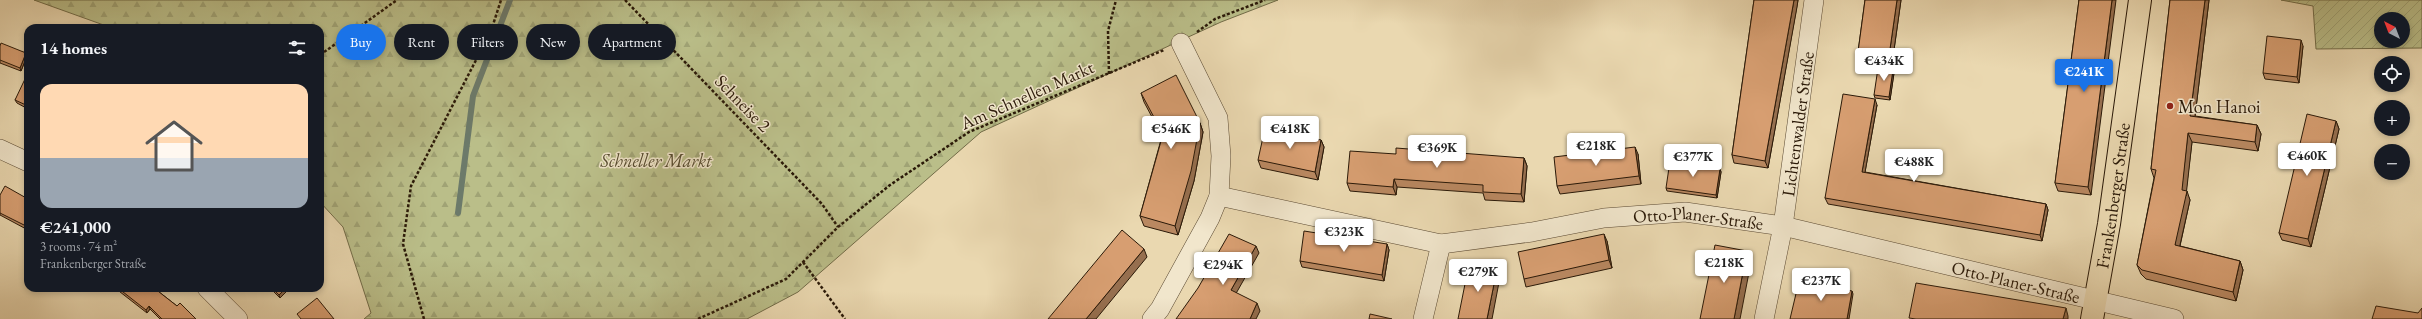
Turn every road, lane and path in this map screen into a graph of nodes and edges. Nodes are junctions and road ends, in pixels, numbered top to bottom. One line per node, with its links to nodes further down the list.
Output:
1 (397, 0): 9 (path)
2 (501, 0): 21 (path)
3 (625, 0): 15 (path, Schneise 2)
4 (1116, 0): 10 (path)
5 (1264, 0): 8 (path, Am Schnellen Markt)
6 (1814, 0): 14 (street, Lichtenwalder Straße)
7 (2140, 0): 19 (main road, Frankenberger Straße)
8 (1182, 42): 10 (path, Am Schnellen Markt); 13 (street)
9 (324, 52)
10 (1109, 74): 15 (path, Am Schnellen Markt)
11 (0, 149): 12 (street)
12 (24, 160)
13 (1219, 196): 16 (street, Otto-Planer-Straße); 24 (street)
14 (1783, 226): 16 (street, Otto-Planer-Straße); 19 (street, Otto-Planer-Straße); 26 (street, Lichtenwalder Straße)
15 (838, 227): 17 (path, Am Schnellen Markt)
16 (1441, 244): 25 (street)
17 (803, 262): 22 (path, Am Schnellen Markt); 23 (path)
18 (211, 292): 20 (street)
19 (2094, 309): 27 (street, Otto-Planer-Straße)
20 (238, 319)
21 (424, 319)
22 (698, 319)
23 (845, 319)
24 (1152, 319)
25 (1423, 319)
26 (1764, 319)
27 (2174, 319)

